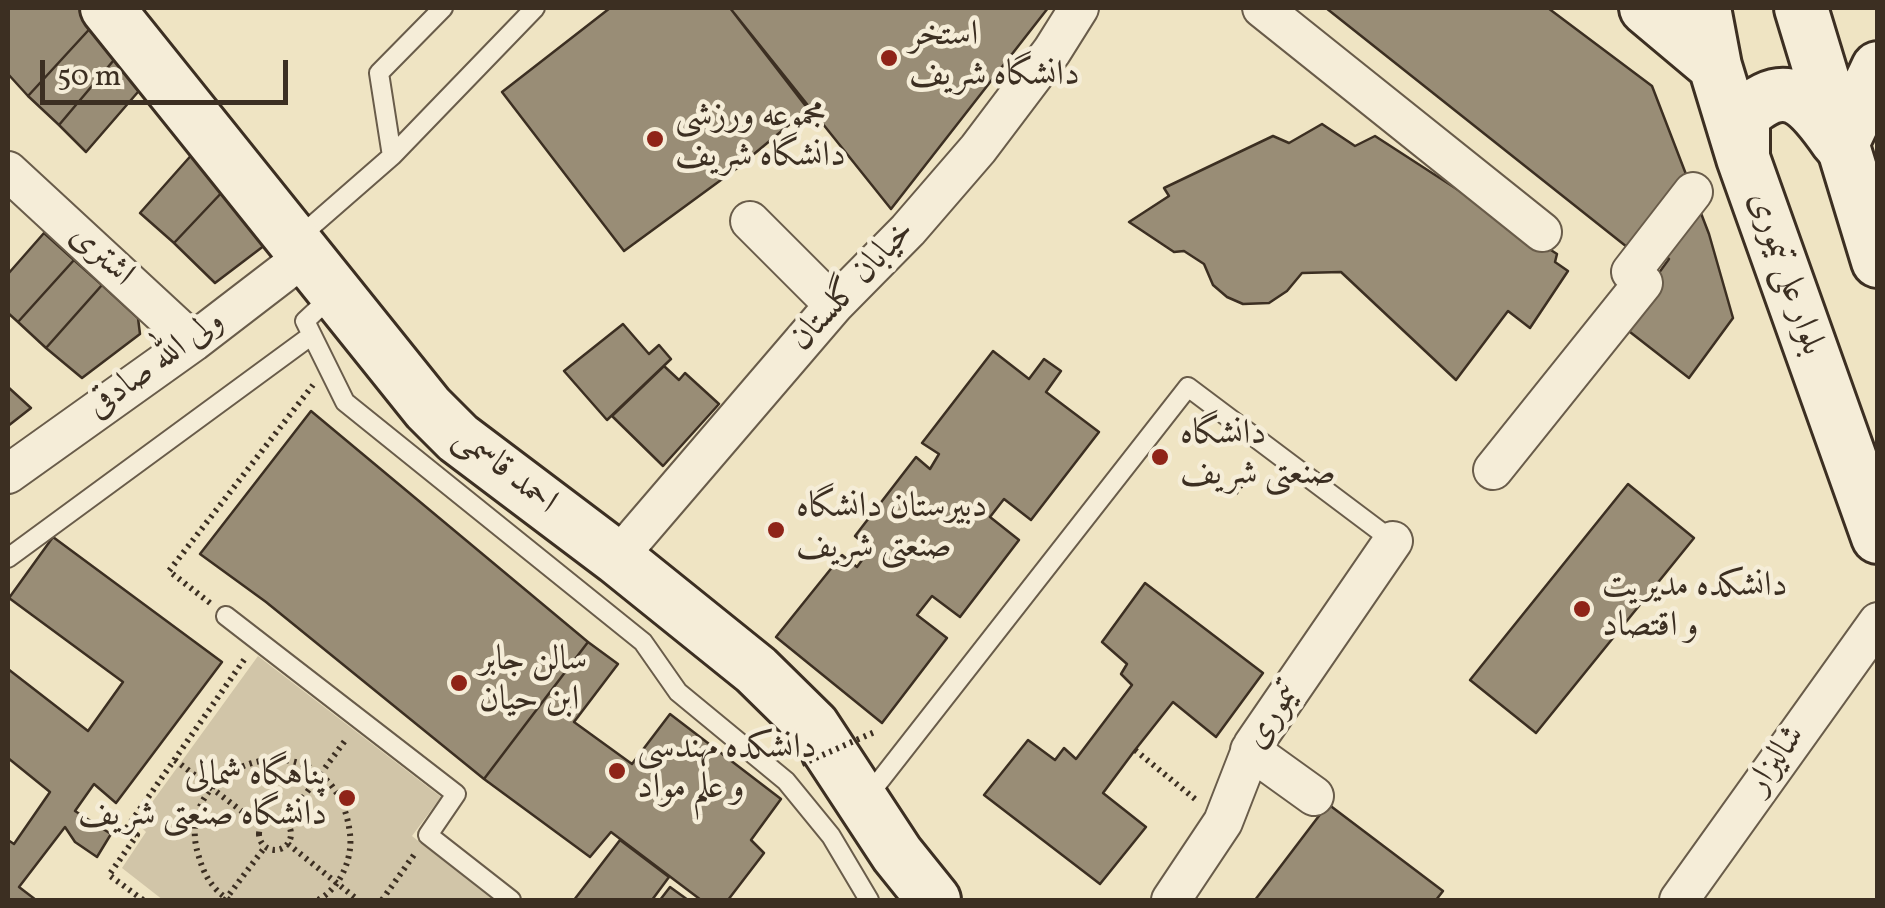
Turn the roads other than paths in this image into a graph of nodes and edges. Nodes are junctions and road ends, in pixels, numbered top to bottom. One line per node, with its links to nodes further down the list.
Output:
1 (107, 8): 19 (main road, احمد قاسمی)
2 (444, 8): 12 (lane)
3 (535, 8): 12 (lane)
4 (1078, 8): 20 (street, خیابان گلستان)
5 (1262, 8): 17 (street)
6 (1646, 8): 9 (main road)
7 (1704, 8): 9 (main road, بلوار علی تیموری)
8 (1801, 8): 11 (main road)
9 (1715, 66): 13 (main road, بلوار علی تیموری)
10 (1878, 68): 11 (main road)
11 (1841, 146): 13 (main road); 18 (main road)
12 (392, 156): 19 (lane)
13 (1743, 158): 24 (main road, بلوار علی تیموری)
14 (8, 171): 21 (street, اشتری)
15 (1693, 192): 22 (street)
16 (750, 221): 20 (street)
17 (1542, 232)
18 (1878, 261)
19 (311, 282): 21 (street, ولی الله صادقی); 26 (lane); 27 (main road, احمد قاسمی); 34 (lane)
20 (834, 306): 27 (street, خیابان گلستان)
21 (194, 342): 23 (street, ولی الله صادقی)
22 (1492, 470)
23 (8, 474)
24 (1878, 537)
25 (1393, 541): 30 (street, تیموری); 32 (lane)
26 (8, 558)
27 (617, 558): 32 (main road, احمد قاسمی)
28 (226, 616): 33 (lane)
29 (1878, 622): 37 (street, شالیزار)
30 (1250, 750): 31 (street); 36 (street, تیموری)
31 (1314, 796)
32 (864, 802): 35 (main road, احمد قاسمی)
33 (511, 900)
34 (868, 900)
35 (934, 900)
36 (1170, 900)
37 (1679, 900)

